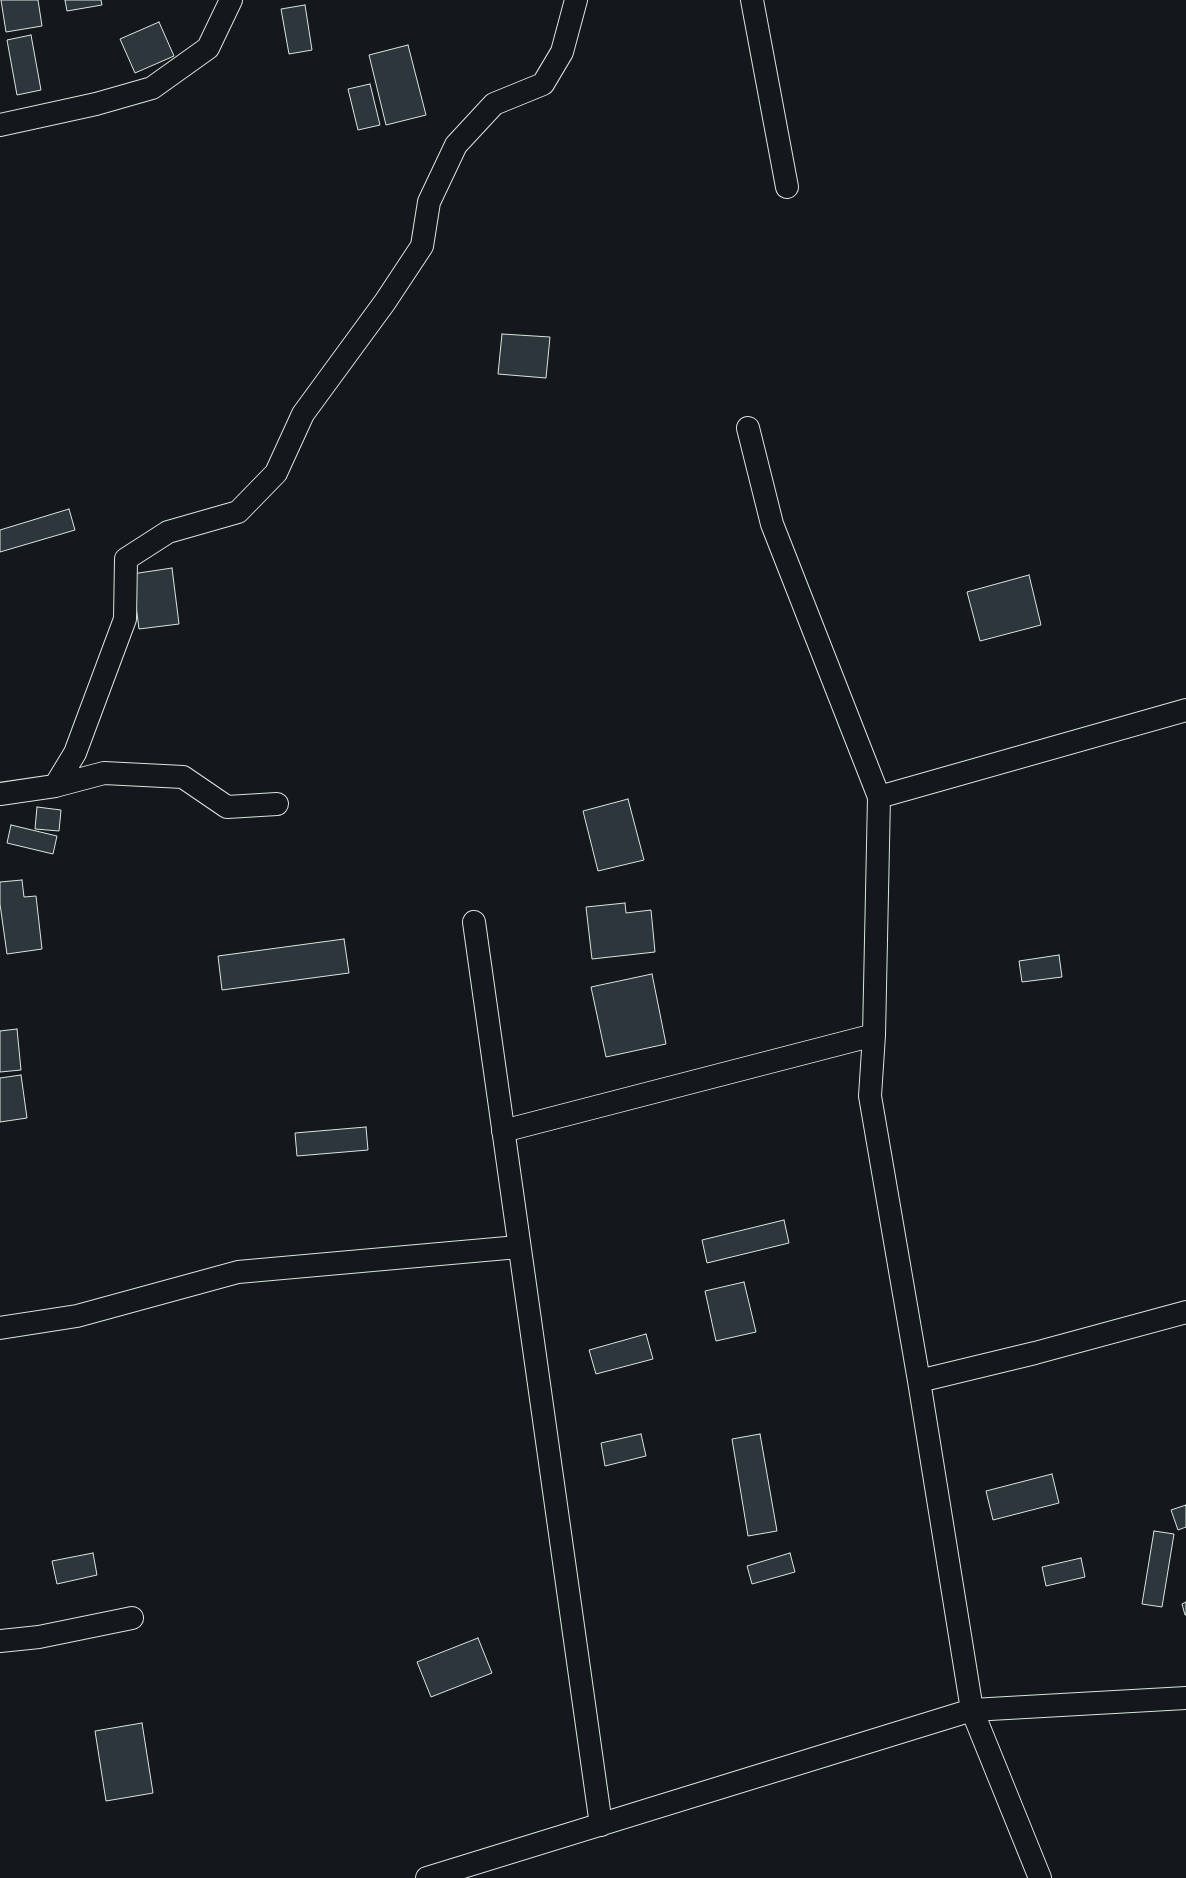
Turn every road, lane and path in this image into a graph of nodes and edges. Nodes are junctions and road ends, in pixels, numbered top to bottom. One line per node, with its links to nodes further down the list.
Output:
1 (231, 0): 4 (street)
2 (576, 0): 8 (street)
3 (752, 0): 5 (street)
4 (0, 125)
5 (787, 187)
6 (748, 428): 10 (street)
7 (1186, 710): 10 (street)
8 (55, 786): 9 (street); 11 (street)
9 (0, 794)
10 (879, 797): 13 (street)
11 (277, 804)
12 (474, 922): 14 (street)
13 (874, 1035): 14 (street); 18 (street)
14 (503, 1131): 15 (street)
15 (518, 1247): 17 (street); 23 (street)
16 (1186, 1312): 18 (street)
17 (0, 1328)
18 (919, 1381): 22 (street)
19 (132, 1618): 20 (street)
20 (0, 1641)
21 (1186, 1698): 22 (street)
22 (972, 1710): 23 (street); 25 (street)
23 (601, 1824): 24 (street)
24 (427, 1878)
25 (1040, 1878)

